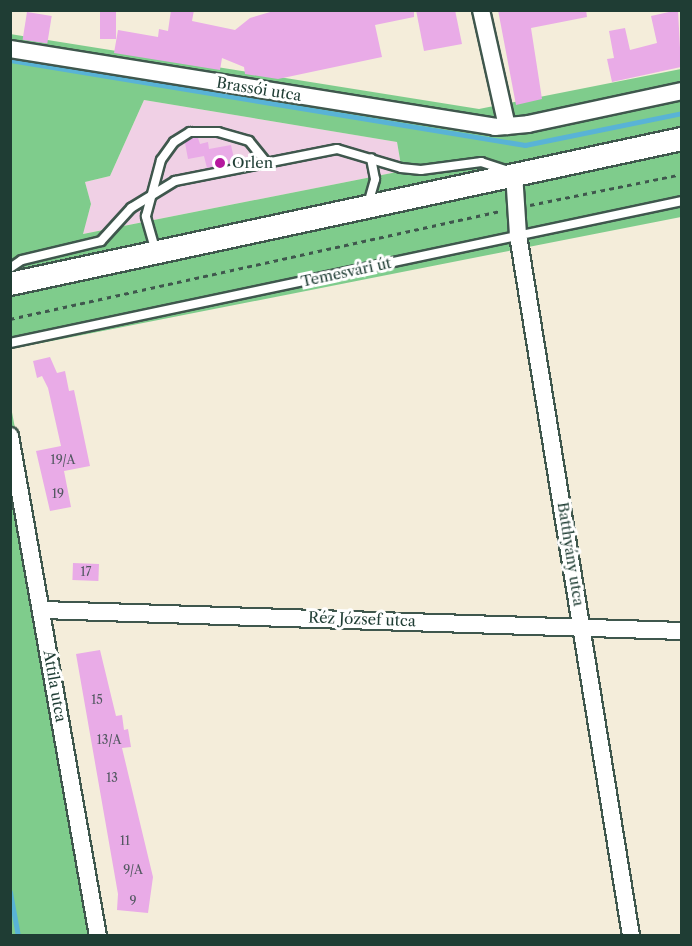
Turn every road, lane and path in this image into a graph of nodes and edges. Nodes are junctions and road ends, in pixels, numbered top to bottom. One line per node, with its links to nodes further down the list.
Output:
1 (481, 10): 4 (street)
2 (10, 49): 4 (street, Brassói utca)
3 (681, 92): 4 (street)
4 (507, 126)
5 (681, 138): 8 (street)
6 (371, 158): 7 (lane); 8 (lane); 12 (lane)
7 (267, 163): 10 (lane); 10 (lane)
8 (514, 173): 12 (street); 13 (street, Batthyány utca)
9 (681, 174): 13 (path)
10 (151, 193): 15 (lane); 16 (lane)
11 (681, 201): 14 (lane, Temesvári út)
12 (367, 207): 15 (street)
13 (514, 208): 14 (street, Batthyány utca); 18 (path)
14 (518, 235): 19 (lane, Temesvári út); 22 (street, Batthyány utca)
15 (156, 252): 17 (street)
16 (10, 268)
17 (10, 284)
18 (10, 319)
19 (10, 343)
20 (10, 436): 21 (street, Attila utca)
21 (42, 610): 22 (street, Réz József utca); 24 (street, Attila utca)
22 (583, 626): 23 (street, Réz József utca); 26 (street, Batthyány utca)
23 (681, 631)
24 (98, 935): 25 (street)
25 (103, 936)
26 (631, 936)

